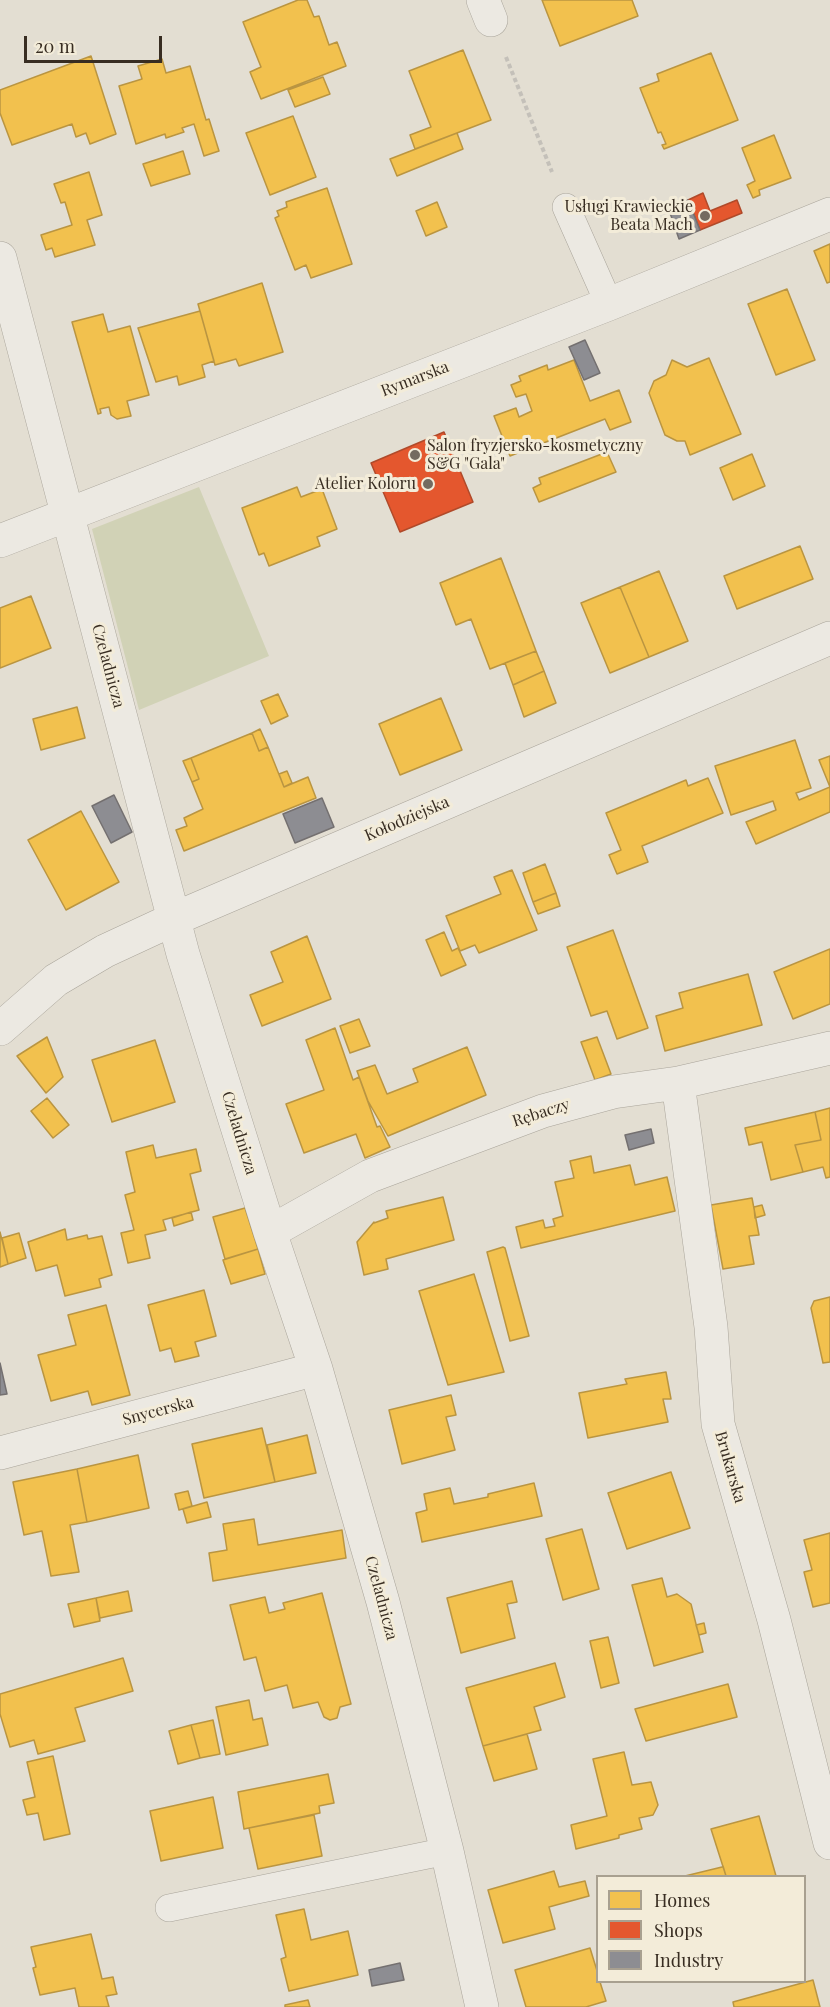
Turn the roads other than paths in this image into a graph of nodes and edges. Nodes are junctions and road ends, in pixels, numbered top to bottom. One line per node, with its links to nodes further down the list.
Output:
1 (566, 207): 4 (lane)
2 (830, 214): 4 (street, Rymarska)
3 (0, 258): 5 (street, Czeladnicza)
4 (609, 304): 5 (street, Rymarska)
5 (68, 513): 6 (street, Rymarska); 8 (street, Czeladnicza)
6 (0, 541)
7 (830, 638): 8 (street, Kołodziejska)
8 (174, 920): 9 (street, Kołodziejska); 12 (street, Czeladnicza)
9 (0, 1029)
10 (830, 1048): 11 (street, Rębaczy)
11 (678, 1083): 12 (street, Rębaczy); 15 (street, Brukarska)
12 (270, 1232): 13 (street, Czeladnicza)
13 (316, 1369): 14 (street, Snycerska); 16 (street, Czeladnicza)
14 (0, 1453)
15 (830, 1842)
16 (447, 1851): 17 (lane); 18 (street, Czeladnicza)
17 (169, 1908)
18 (482, 2007)

